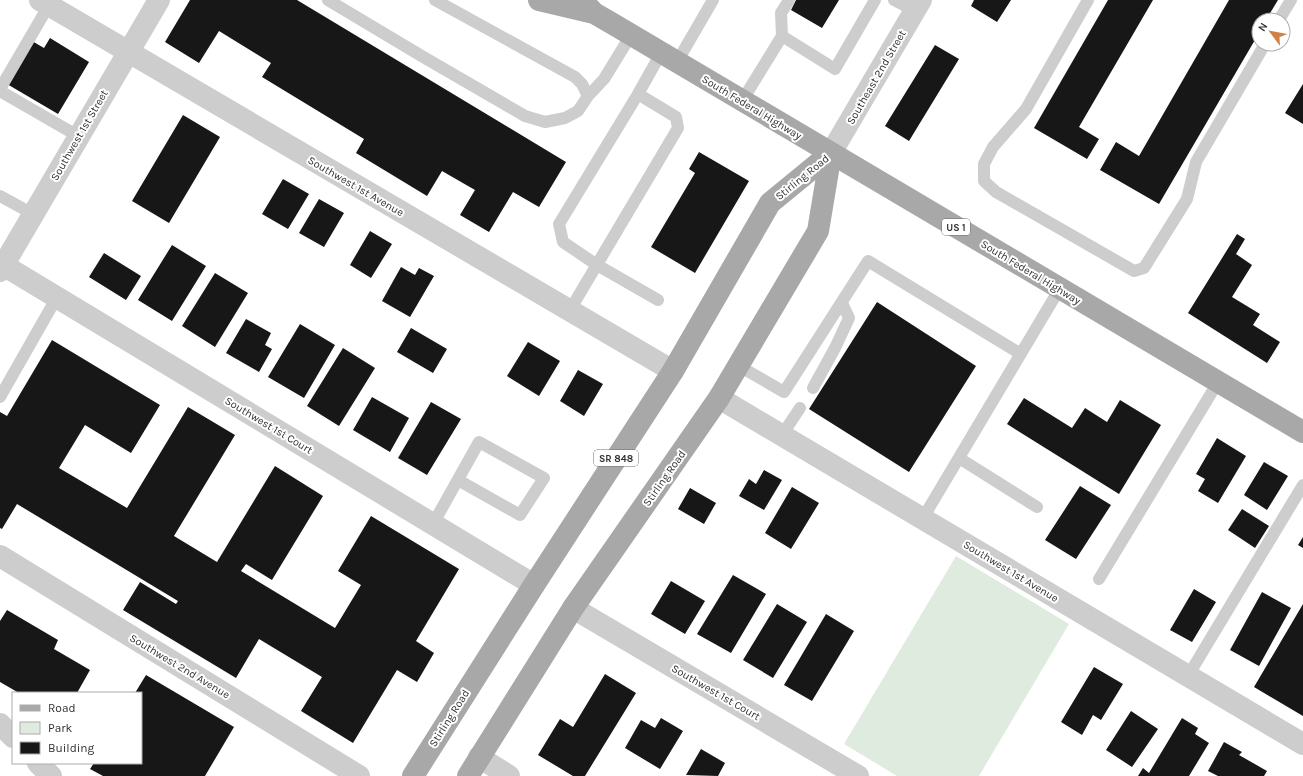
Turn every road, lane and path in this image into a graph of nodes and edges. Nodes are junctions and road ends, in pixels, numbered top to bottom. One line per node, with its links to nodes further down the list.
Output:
1 (159, 0): 17 (street, Southwest 1st Street)
2 (328, 0): 22 (lane)
3 (435, 0): 22 (lane)
4 (538, 0): 13 (main road, South Federal Highway / US 1)
5 (713, 0): 19 (lane)
6 (789, 0): 16 (lane)
7 (875, 0): 16 (lane)
8 (894, 0): 12 (lane)
9 (1088, 0): 18 (lane)
10 (1291, 0): 14 (lane)
11 (44, 3): 17 (street, Southwest 1st Avenue); 20 (lane)
12 (918, 5): 25 (street, Southeast 2nd Street)
13 (588, 7): 15 (main road, South Federal Highway / US 1)
14 (1284, 12)
15 (632, 35): 19 (main road, South Federal Highway / US 1); 22 (lane)
16 (782, 36): 23 (lane)
17 (128, 52): 24 (street, Southwest 1st Street); 34 (street, Southwest 1st Avenue)
18 (1260, 52)
19 (669, 57): 21 (lane); 23 (main road, South Federal Highway / US 1)
20 (0, 90): 24 (lane)
21 (638, 94): 28 (lane); 28 (lane)
22 (588, 96)
23 (742, 100): 25 (main road, South Federal Highway / US 1)
24 (78, 136): 27 (street, Southwest 1st Street)
25 (831, 153): 30 (main road, South Federal Highway / US 1); 36 (main road, Stirling Road); 37 (main road, Stirling Road / SR 848)
26 (0, 196): 27 (lane)
27 (33, 214): 29 (street, Southwest 1st Street)
28 (597, 265): 32 (lane); 34 (lane)
29 (2, 268): 31 (street, Southwest 1st Court)
30 (1060, 288): 35 (lane); 38 (main road, South Federal Highway / US 1)
31 (57, 297): 40 (lane); 50 (street, Southwest 1st Court)
32 (658, 300)
33 (842, 303): 35 (lane); 36 (lane); 39 (lane)
34 (570, 310): 37 (street, Southwest 1st Avenue)
35 (1021, 354): 45 (lane)
36 (738, 366): 41 (main road, Stirling Road)
37 (673, 371): 53 (main road, Stirling Road / SR 848)
38 (1218, 382): 43 (main road, South Federal Highway / US 1); 52 (lane)
39 (813, 388)
40 (0, 396)
41 (720, 398): 44 (street, Southwest 1st Avenue); 54 (main road, Stirling Road)
42 (800, 408): 44 (lane)
43 (1303, 432)
44 (782, 435): 49 (street, Southwest 1st Avenue)
45 (959, 458): 48 (lane); 49 (lane)
46 (458, 480): 46 (lane); 50 (lane)
47 (1303, 485): 55 (lane)
48 (1038, 507)
49 (922, 518): 55 (street, Southwest 1st Avenue)
50 (433, 524): 53 (street, Southwest 1st Court)
51 (0, 556): 62 (street, Southwest 2nd Avenue)
52 (1099, 579)
53 (534, 585): 63 (main road, Stirling Road / SR 848)
54 (573, 608): 59 (main road, Stirling Road); 66 (street, Southwest 1st Court)
55 (1188, 676): 58 (street, Southwest 1st Avenue)
56 (0, 724): 57 (street)
57 (12, 736)
58 (1303, 744)
59 (479, 757): 64 (main road, Stirling Road); 65 (street)
60 (39, 764): 61 (street)
61 (51, 776)
62 (359, 776)
63 (413, 776)
64 (468, 776)
65 (509, 776)
66 (858, 776)

